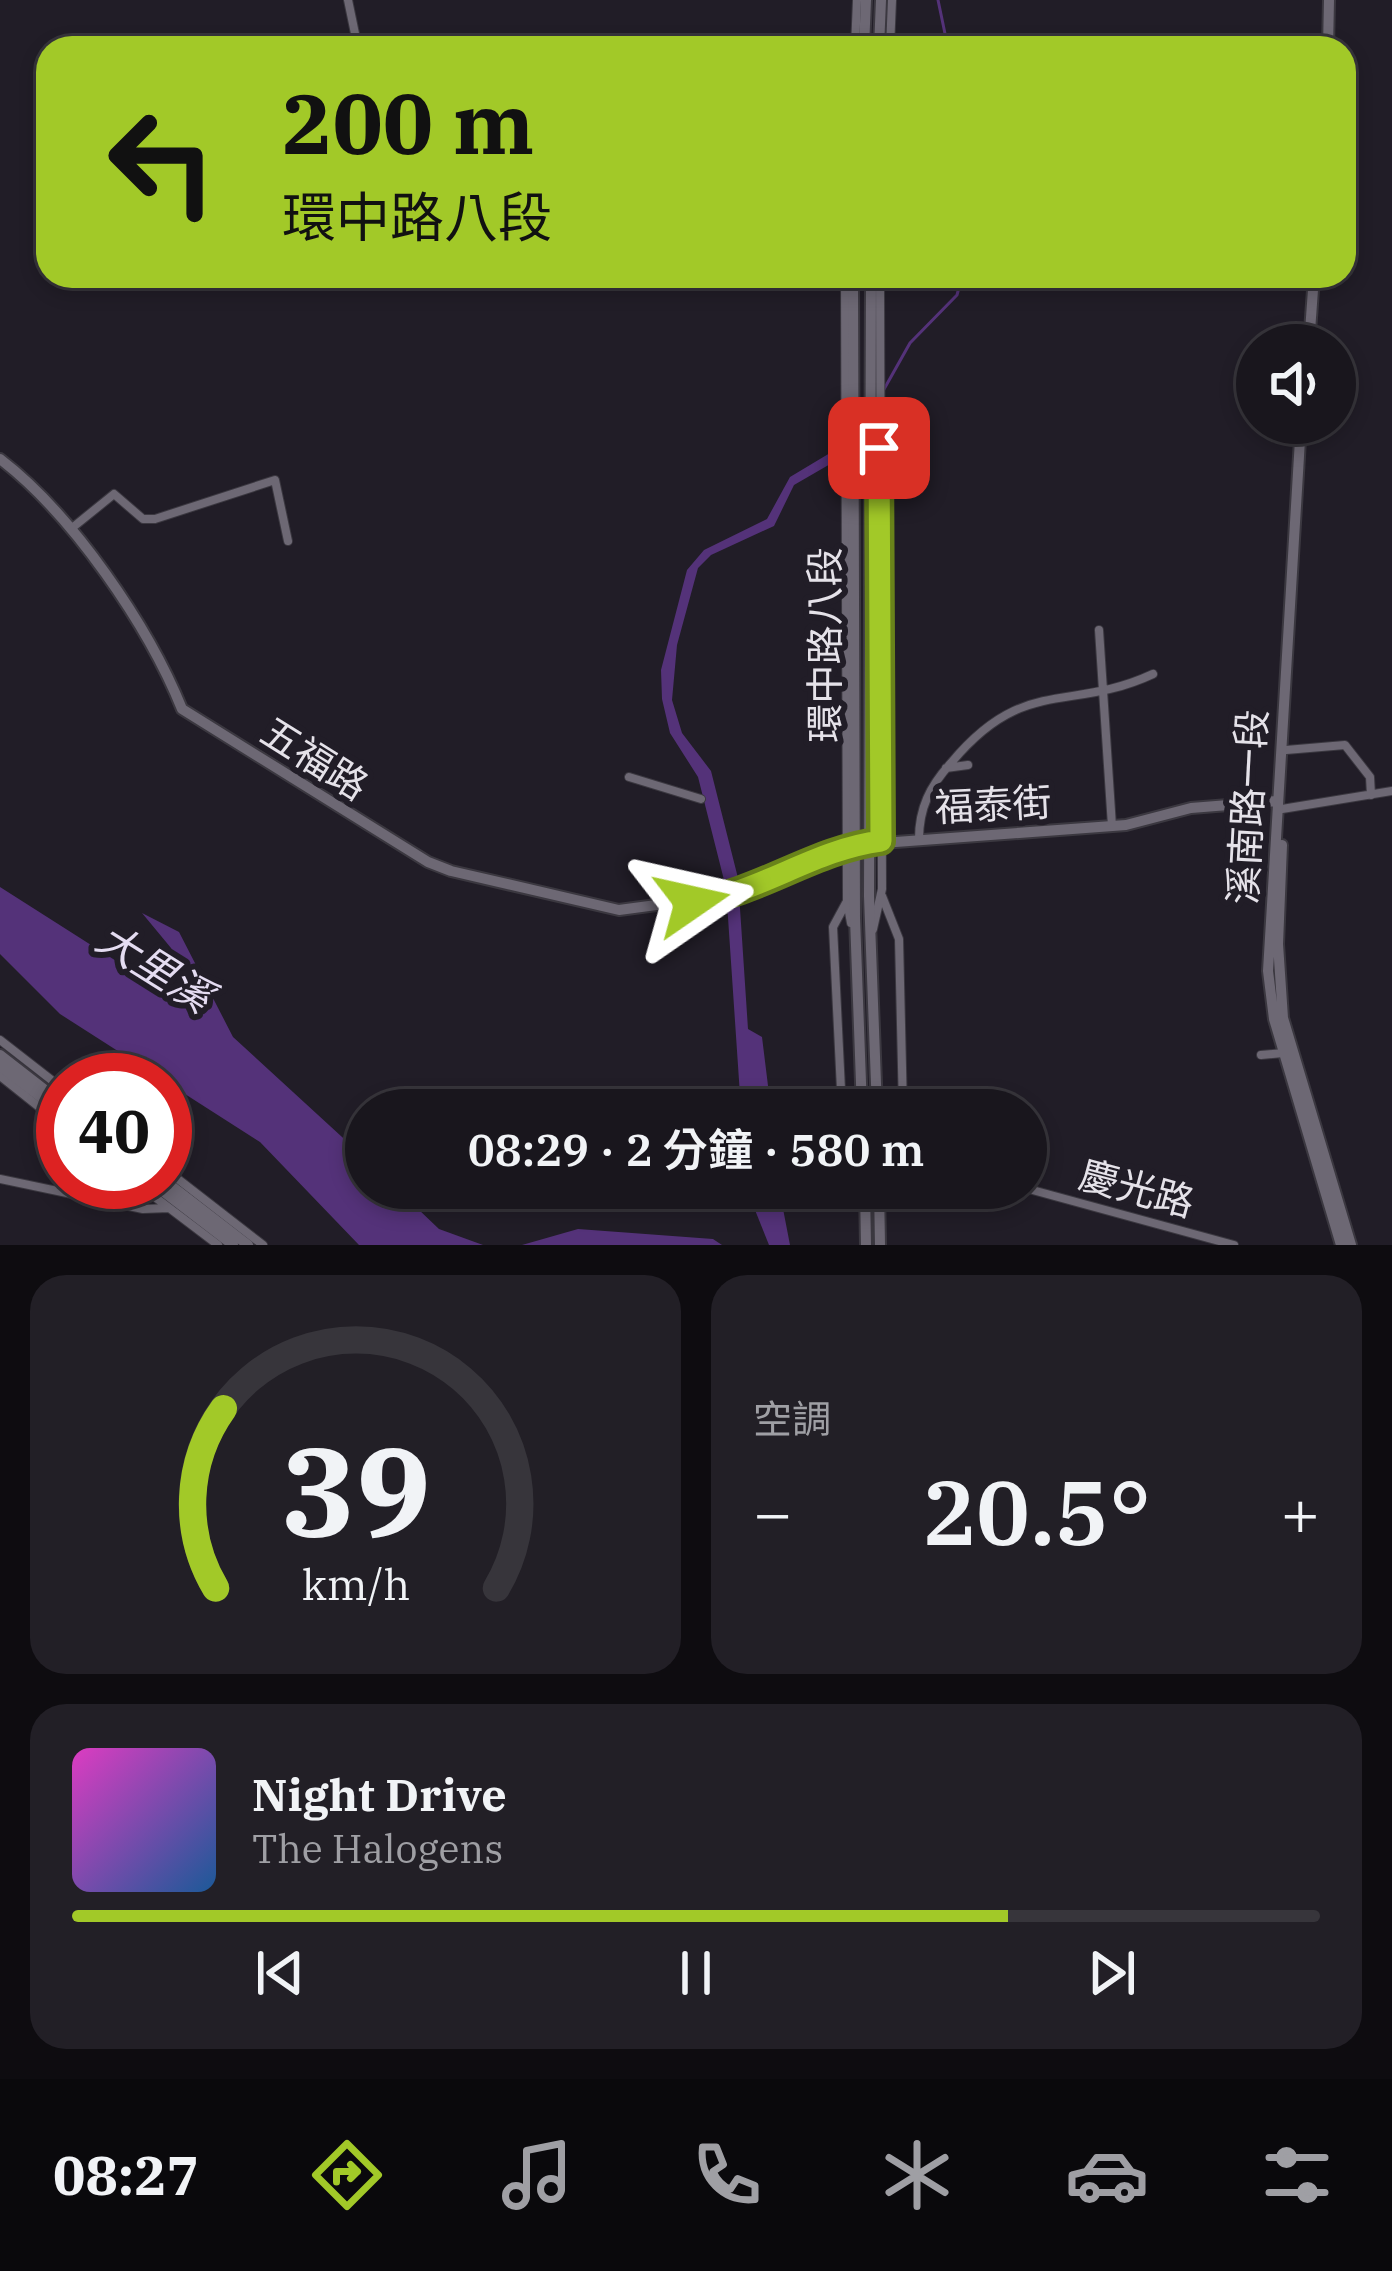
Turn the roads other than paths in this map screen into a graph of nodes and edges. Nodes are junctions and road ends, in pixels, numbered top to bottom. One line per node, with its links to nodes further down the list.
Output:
1 (348, 0): 6 (street)
2 (861, 0): 7 (street)
3 (881, 0): 8 (street)
4 (892, 0): 9 (street)
5 (1329, 0): 10 (street)
6 (356, 36)
7 (860, 36)
8 (880, 36)
9 (890, 36)
10 (1328, 36)
11 (849, 288): 35 (street, 環中路八段)
12 (876, 288): 16 (street, 環中路八段)
13 (876, 288): 16 (street, 環中路八段)
14 (1313, 288): 15 (street)
15 (1311, 324)
16 (874, 412): 34 (street, 環中路八段); 34 (street, 環中路八段)
17 (1299, 444): 24 (street, 溪南路一段)
18 (0, 459): 19 (street, 五福路)
19 (72, 528): 20 (street); 36 (street, 五福路)
20 (288, 541)
21 (1099, 630): 23 (street, 福泰街)
22 (1153, 674): 23 (street)
23 (1102, 687): 26 (street); 32 (street, 福泰街)
24 (1284, 754): 29 (street); 31 (street, 溪南路一段)
25 (968, 765): 26 (street)
26 (946, 768): 33 (street)
27 (629, 777): 30 (street)
28 (1392, 791): 29 (street)
29 (1371, 795): 31 (street)
30 (701, 799)
31 (1280, 805): 32 (street, 福泰街); 44 (street, 溪南路一段)
32 (1112, 826): 33 (street, 福泰街)
33 (919, 839): 34 (street, 福泰街)
34 (875, 842): 35 (street, 福泰街); 37 (street, 環中路八段); 40 (street, 環中路八段)
35 (851, 846): 36 (street, 福泰街); 38 (street, 環中路八段); 39 (street, 環中路八段)
36 (746, 892)
37 (881, 895): 40 (street, 環中路八段); 52 (street, 環中路八段)
38 (847, 901): 39 (street, 環中路八段); 49 (street, 環中路八段)
39 (856, 942): 50 (street, 環中路八段)
40 (870, 942): 51 (street, 環中路八段)
41 (0, 1040): 46 (street)
42 (0, 1055): 48 (street)
43 (1261, 1055): 44 (street)
44 (1290, 1055): 71 (street); 72 (street)
45 (0, 1066): 53 (street)
46 (36, 1068)
47 (0, 1076): 54 (street)
48 (36, 1083)
49 (841, 1089)
50 (861, 1089)
51 (876, 1089)
52 (903, 1089)
53 (36, 1093)
54 (36, 1105)
55 (0, 1179): 56 (street)
56 (36, 1187)
57 (192, 1189): 67 (street)
58 (1047, 1194): 70 (street, 慶光路)
59 (192, 1202): 66 (street)
60 (170, 1209): 64 (street)
61 (186, 1209): 65 (street)
62 (865, 1209): 68 (street)
63 (879, 1209): 69 (street)
64 (218, 1245)
65 (233, 1245)
66 (248, 1245)
67 (263, 1245)
68 (866, 1245)
69 (880, 1245)
70 (1234, 1245)
71 (1341, 1245)
72 (1352, 1245)

